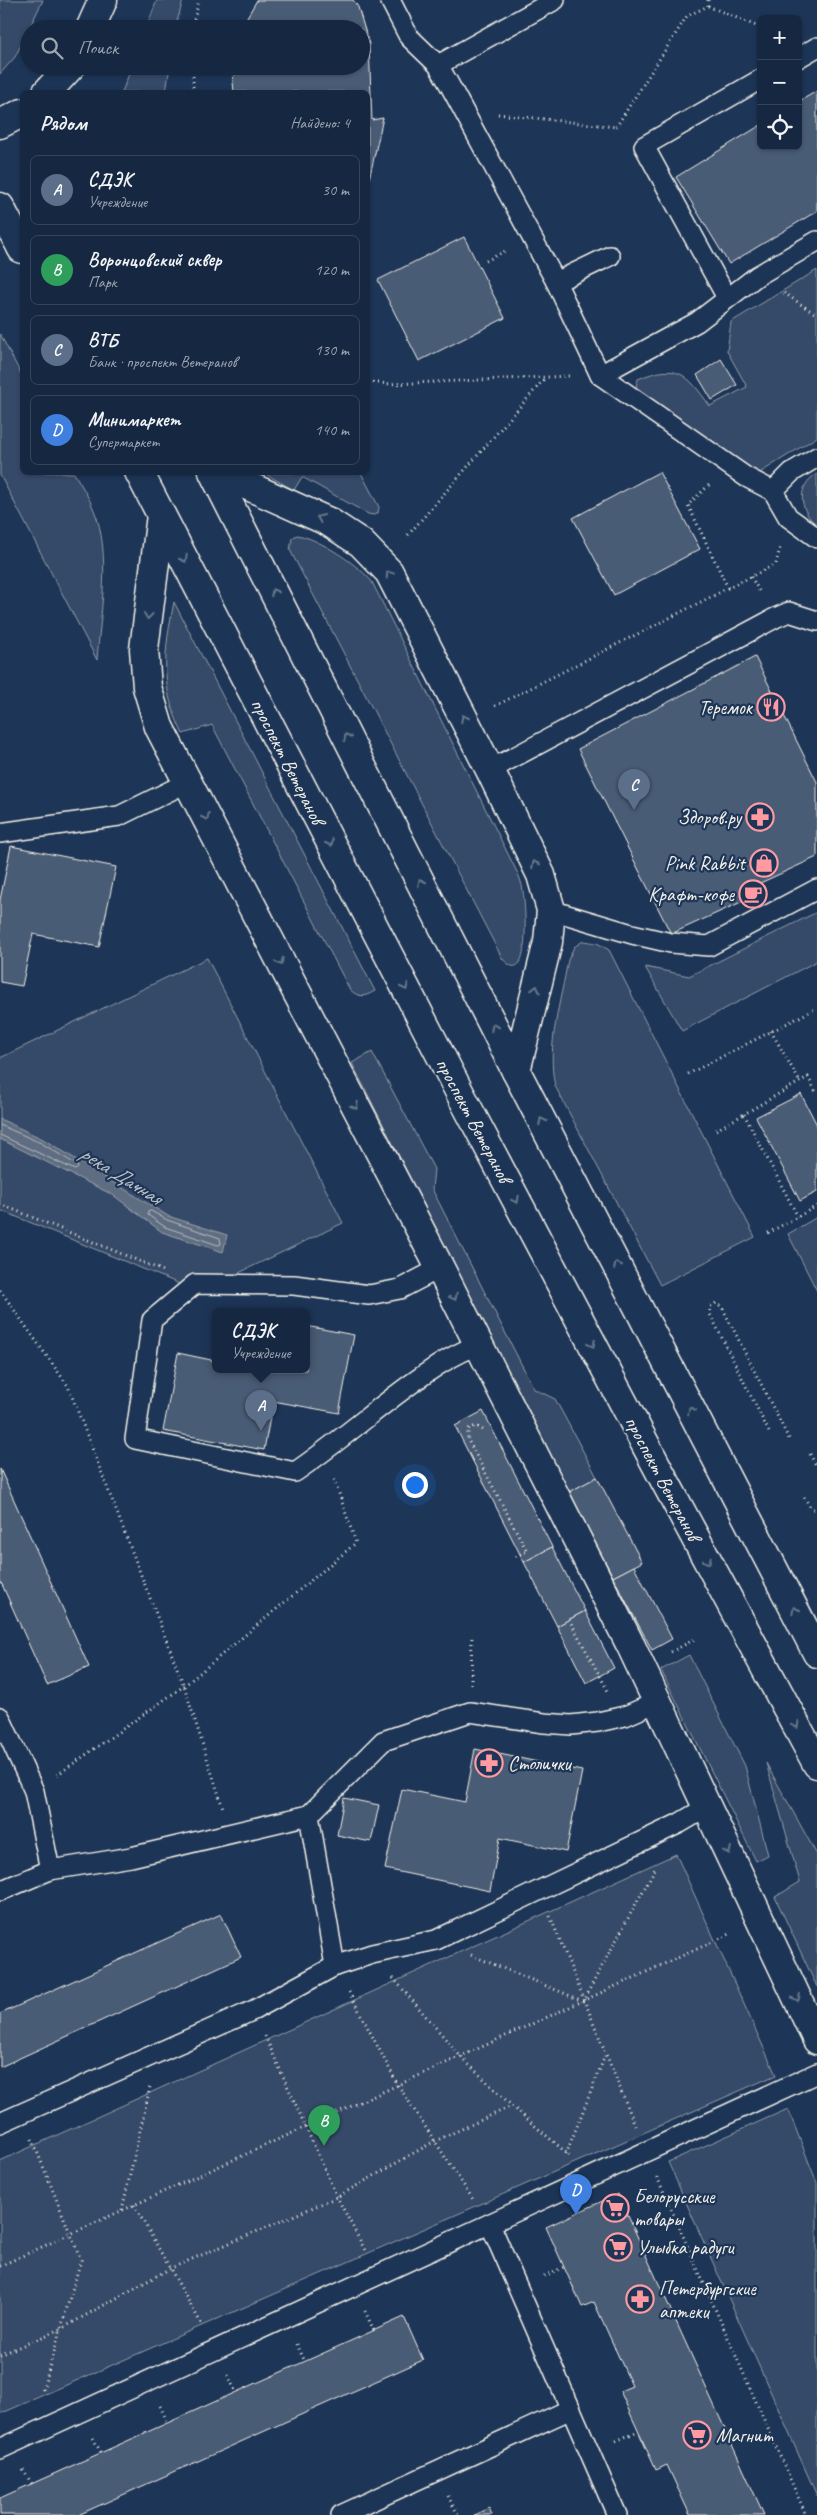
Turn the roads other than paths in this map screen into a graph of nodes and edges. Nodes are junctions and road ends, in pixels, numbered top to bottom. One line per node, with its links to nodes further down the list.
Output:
1 (103, 0): 4 (main road)
2 (390, 0): 7 (lane)
3 (555, 0): 7 (lane)
4 (94, 20)
5 (817, 47): 6 (lane)
6 (802, 56)
7 (438, 65): 19 (lane)
8 (63, 75): 11 (main road)
9 (71, 75): 12 (main road)
10 (757, 81): 20 (lane)
11 (49, 90)
12 (71, 90)
13 (20, 114): 14 (main road)
14 (0, 124)
15 (0, 207): 17 (main road)
16 (817, 240): 20 (lane)
17 (20, 245)
18 (610, 256): 19 (lane)
19 (556, 282): 21 (lane)
20 (727, 298): 21 (lane)
21 (600, 375): 26 (lane)
22 (817, 456): 26 (lane)
23 (141, 475): 27 (main road, проспект Ветеранов)
24 (215, 475): 35 (main road, one-way to 24)
25 (224, 475): 30 (main road, one-way to 25)
26 (774, 491): 28 (lane)
27 (161, 515): 31 (main road, one-way to 31); 41 (main road, проспект Ветеранов, one-way to 41)
28 (817, 538)
29 (817, 621): 30 (lane)
30 (490, 770): 34 (main road, one-way to 30)
31 (188, 782): 32 (lane); 36 (main road, one-way to 36)
32 (0, 833)
33 (817, 889): 34 (lane)
34 (551, 910): 35 (main road, one-way to 34)
35 (516, 1071): 38 (main road, one-way to 35)
36 (440, 1268): 37 (main road, one-way to 37); 37 (lane)
37 (478, 1344): 39 (main road)
38 (817, 1653)
39 (656, 1702): 42 (main road); 43 (lane)
40 (0, 1717): 44 (lane)
41 (817, 1764)
42 (707, 1807): 46 (lane); 47 (main road, one-way to 47)
43 (309, 1815): 44 (lane); 46 (lane)
44 (50, 1870): 45 (lane)
45 (0, 1890)
46 (335, 1966): 49 (lane)
47 (817, 2040)
48 (817, 2073): 50 (lane)
49 (0, 2123)
50 (490, 2224): 51 (lane); 52 (lane)
51 (571, 2409): 53 (lane); 54 (lane)
52 (0, 2449)
53 (341, 2515)
54 (617, 2515)

